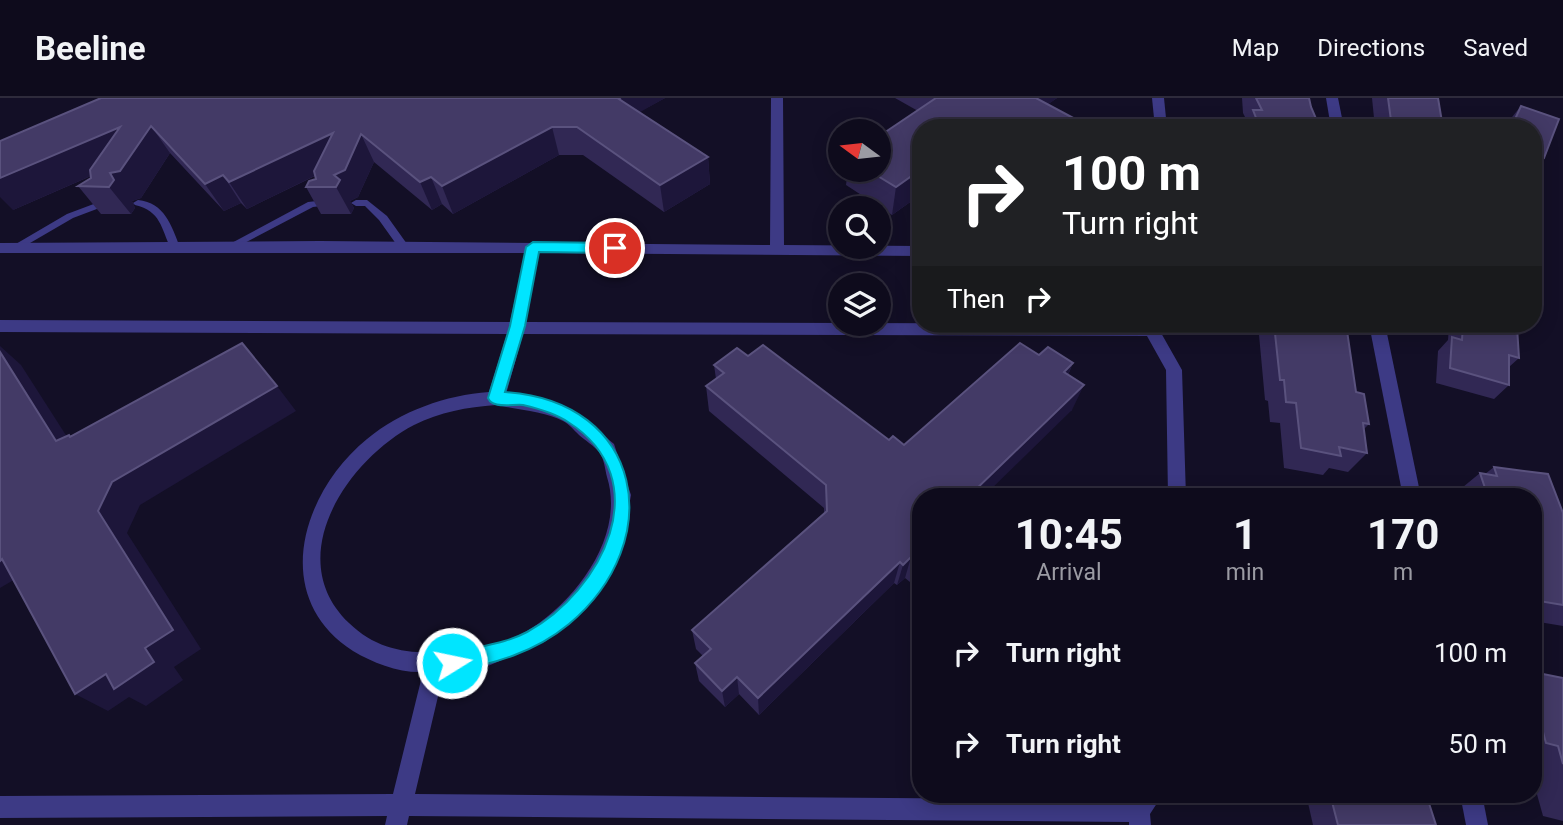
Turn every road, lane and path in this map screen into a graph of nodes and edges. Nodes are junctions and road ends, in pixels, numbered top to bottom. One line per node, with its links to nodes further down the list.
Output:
1 (777, 98): 15 (street)
2 (1158, 98): 4 (street)
3 (1332, 98): 5 (street)
4 (1160, 119)
5 (1336, 119)
6 (108, 202): 14 (lane)
7 (138, 202): 12 (lane)
8 (326, 203): 10 (lane)
9 (356, 203): 11 (lane)
10 (231, 246): 11 (street); 12 (street)
11 (403, 246): 13 (street)
12 (174, 247): 14 (street)
13 (533, 247): 15 (street); 18 (street)
14 (7, 248)
15 (778, 250): 16 (street)
16 (912, 251)
17 (0, 326): 18 (street)
18 (517, 326): 19 (street); 22 (street)
19 (912, 327)
20 (1152, 333): 23 (street)
21 (1379, 333): 24 (street)
22 (496, 398): 25 (street); 25 (street)
23 (1177, 488)
24 (1410, 488)
25 (435, 665): 29 (street)
26 (1473, 803): 30 (street)
27 (0, 807): 29 (street)
28 (1143, 810): 29 (street)
29 (398, 815)
30 (1477, 825)

